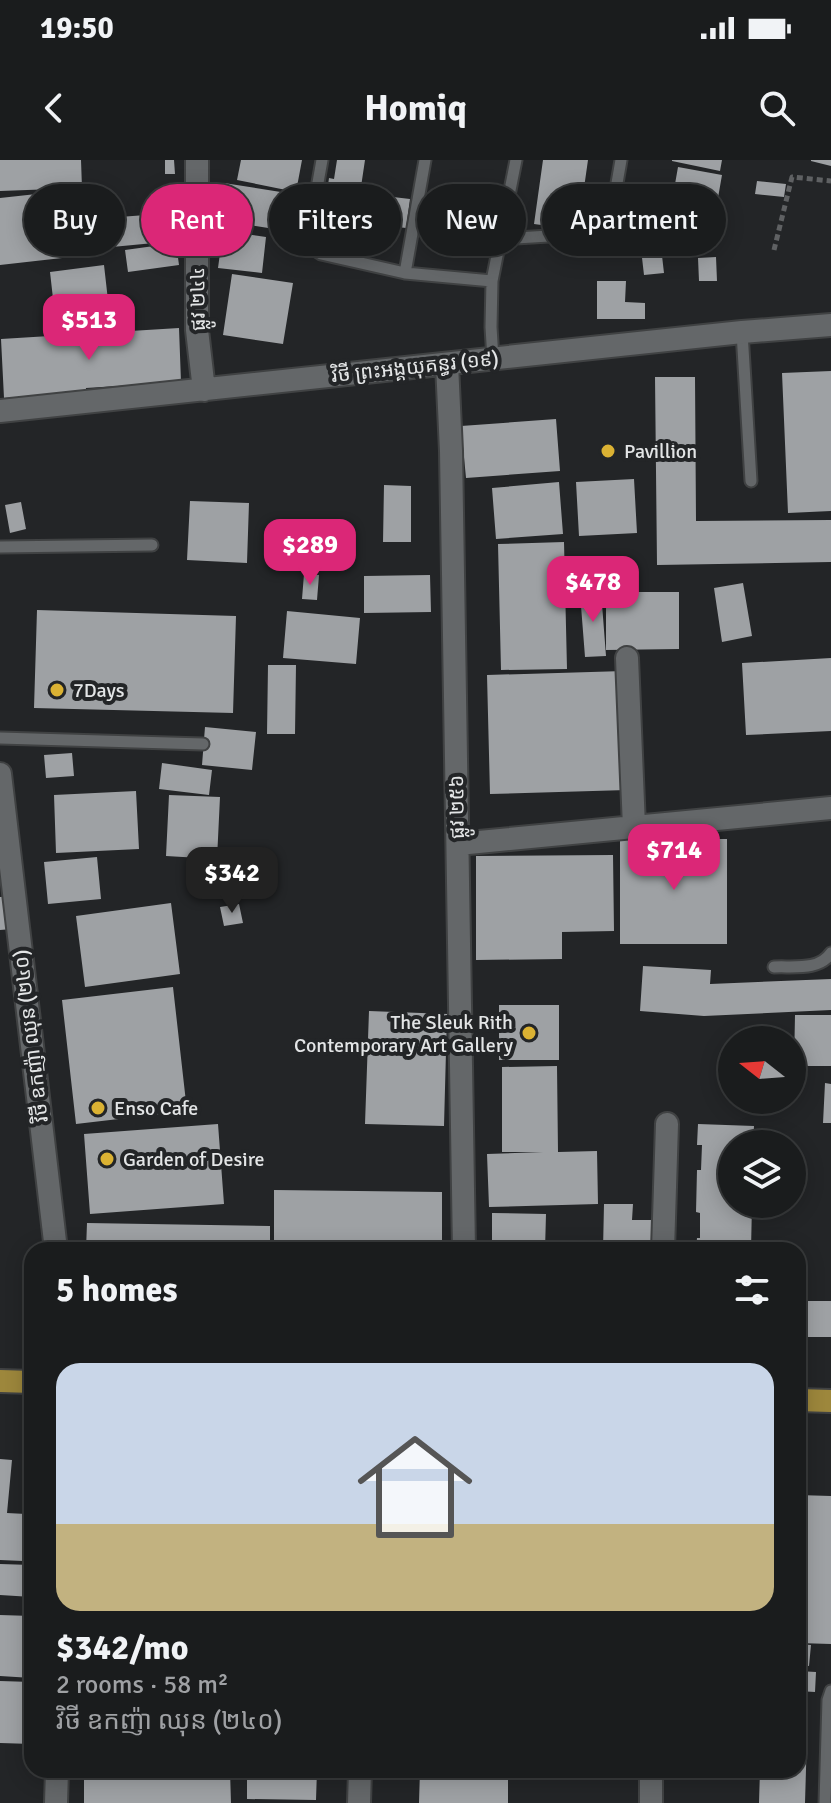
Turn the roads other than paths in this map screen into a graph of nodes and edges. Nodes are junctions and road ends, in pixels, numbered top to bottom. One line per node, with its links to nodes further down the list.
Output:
1 (197, 160): 15 (street, ផ្លូវ ២៤៤)
2 (322, 160): 9 (lane)
3 (425, 160): 9 (lane)
4 (516, 160): 6 (lane)
5 (621, 160): 7 (lane)
6 (511, 184)
7 (526, 237)
8 (497, 256): 10 (lane)
9 (405, 273): 10 (lane)
10 (492, 281): 13 (lane)
11 (831, 325): 12 (street, វិថី ព្រះអង្គយុគន្ធរ (១៩))
12 (742, 332): 13 (street, វិថី ព្រះអង្គយុគន្ធរ (១៩)); 17 (lane)
13 (493, 359): 14 (street, វិថី ព្រះអង្គយុគន្ធរ (១៩))
14 (447, 364): 15 (street, វិថី ព្រះអង្គយុគន្ធរ (១៩)); 26 (street, ផ្លូវ ២៥៦)
15 (204, 390): 16 (street, វិថី ព្រះអង្គយុគន្ធរ (១៩))
16 (0, 411)
17 (751, 481)
18 (152, 545): 19 (lane)
19 (0, 547)
20 (627, 658): 25 (street)
21 (0, 738): 22 (lane)
22 (203, 744)
23 (0, 774): 30 (street, វិថី ឧកញ៉ា ឈុន (២៤០))
24 (831, 808): 25 (street)
25 (634, 827): 26 (street)
26 (458, 844): 31 (street, ផ្លូវ ២៥៦)
27 (831, 953): 28 (lane)
28 (774, 967)
29 (667, 1124): 32 (street)
30 (55, 1242)
31 (464, 1242)
32 (663, 1242)
33 (0, 1381): 34 (main road)
34 (24, 1382)
35 (806, 1400): 36 (main road)
36 (831, 1401)
37 (831, 1691): 44 (lane)
38 (57, 1778): 41 (street)
39 (360, 1778): 42 (street)
40 (651, 1778): 43 (street)
41 (56, 1803)
42 (359, 1803)
43 (651, 1803)
44 (825, 1803)

